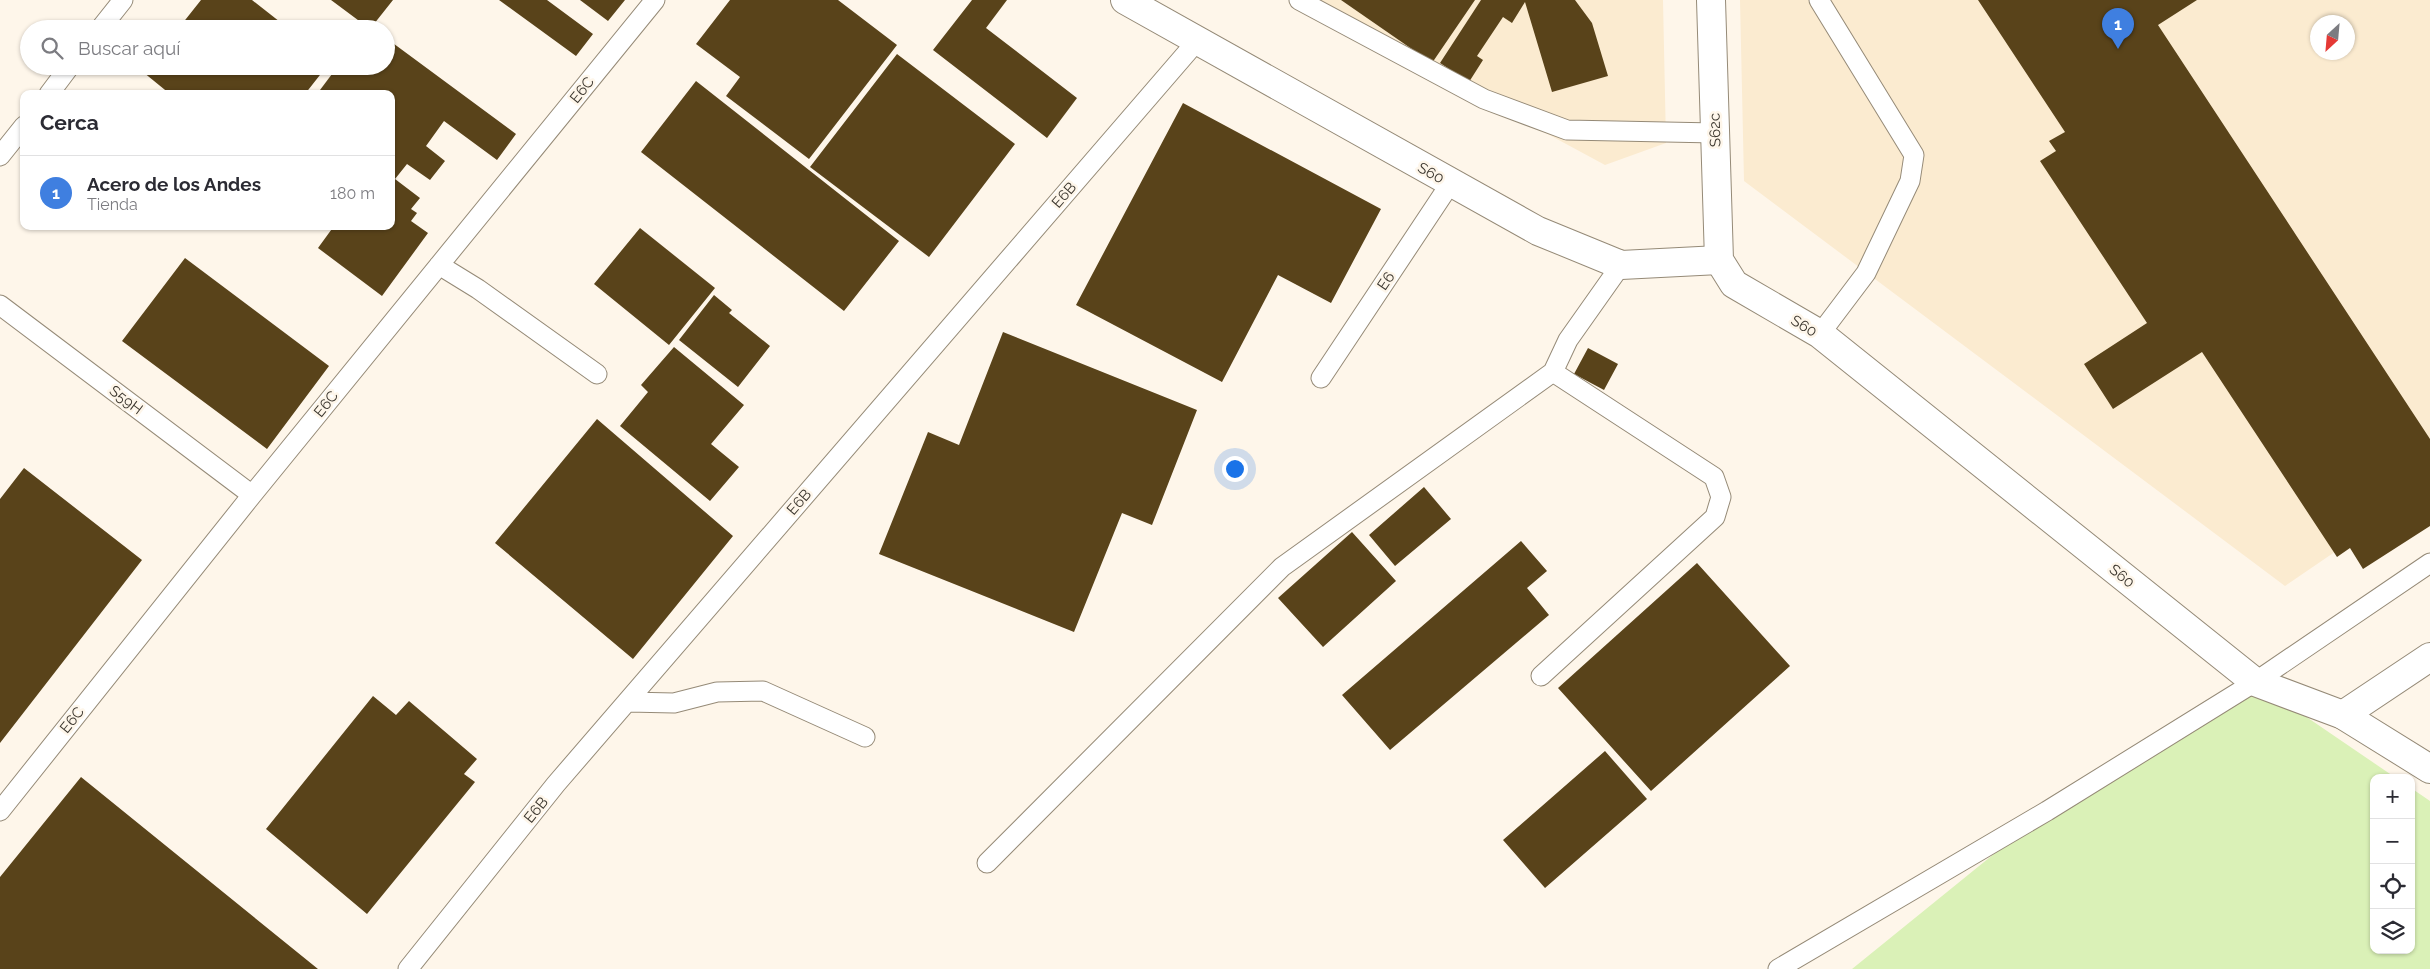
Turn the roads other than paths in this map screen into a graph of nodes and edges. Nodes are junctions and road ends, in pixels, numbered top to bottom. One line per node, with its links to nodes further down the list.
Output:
1 (122, 0): 7 (lane)
2 (655, 0): 16 (lane, E6C)
3 (1126, 0): 8 (main road, S60)
4 (1299, 0): 12 (lane)
5 (1711, 0): 12 (main road, S62c)
6 (1818, 0): 19 (lane)
7 (107, 20)
8 (1197, 41): 14 (main road, S60); 28 (lane, E6B)
9 (63, 75): 10 (lane)
10 (52, 90)
11 (20, 131): 13 (lane)
12 (1715, 133): 15 (main road, S62c)
13 (0, 156)
14 (1450, 184): 17 (main road, S60); 22 (lane, E6)
15 (1719, 260): 17 (main road, S60); 19 (main road, S60)
16 (439, 265): 21 (lane); 23 (lane, E6C)
17 (1621, 265): 20 (lane)
18 (0, 305): 23 (lane, S59H)
19 (1820, 334): 27 (main road, S60)
20 (1552, 372): 26 (lane); 33 (lane)
21 (598, 374)
22 (1321, 378)
23 (252, 495): 32 (lane, E6C)
24 (2430, 563): 27 (lane)
25 (2430, 657): 29 (main road)
26 (1541, 676)
27 (2255, 682): 29 (main road, S60); 35 (lane)
28 (628, 702): 30 (lane); 34 (lane, E6B)
29 (2343, 715): 31 (main road, S60)
30 (865, 737)
31 (2430, 769)
32 (0, 811)
33 (988, 863)
34 (408, 969)
35 (1778, 969)

